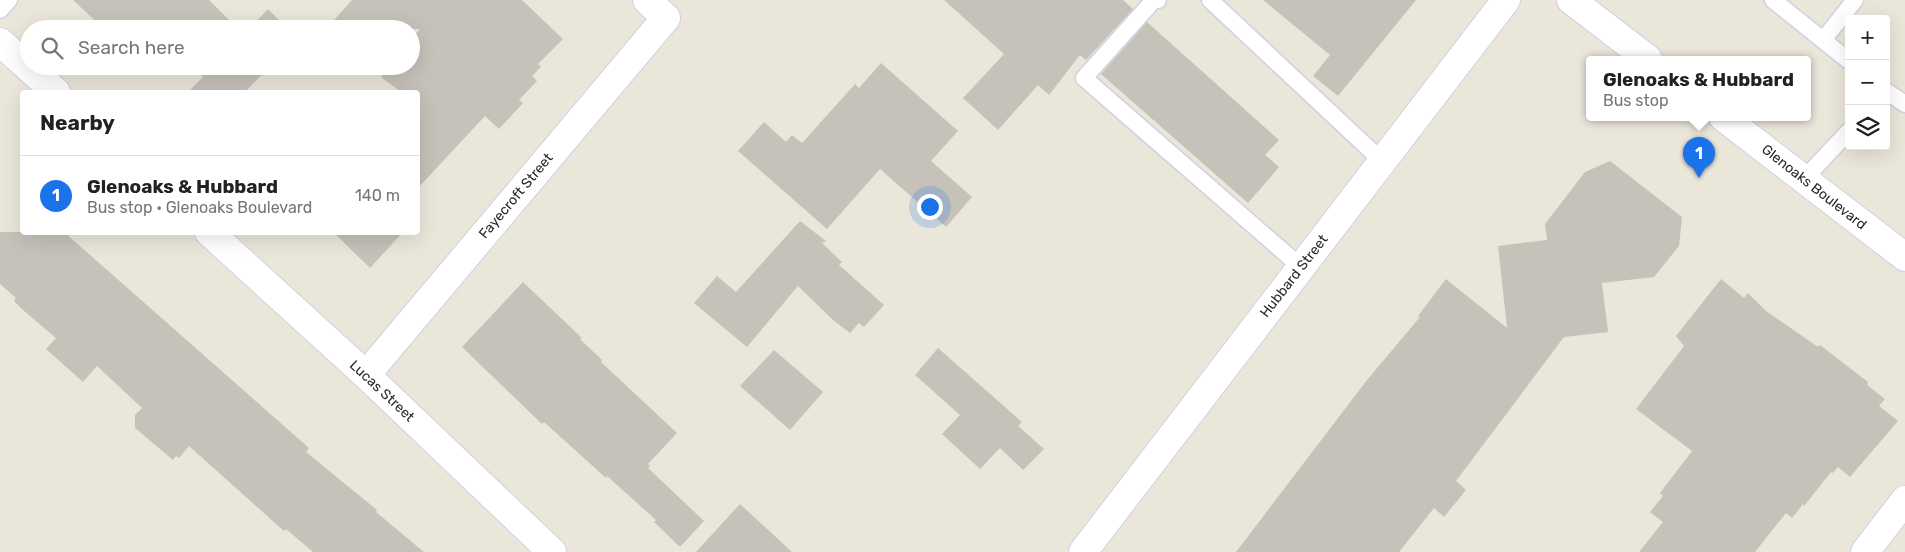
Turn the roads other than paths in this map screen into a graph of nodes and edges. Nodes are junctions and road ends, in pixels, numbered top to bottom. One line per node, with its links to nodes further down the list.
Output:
1 (9, 0): 9 (lane)
2 (1158, 0): 25 (lane)
3 (1210, 0): 21 (lane)
4 (1506, 0): 21 (street, Hubbard Street)
5 (1571, 0): 12 (street)
6 (1773, 0): 10 (lane)
7 (1855, 0): 10 (lane)
8 (656, 9): 26 (street, Fayecroft Street)
9 (0, 10)
10 (1823, 40): 13 (lane)
11 (0, 42): 14 (street)
12 (1644, 56)
13 (1845, 57)
14 (20, 60)
15 (37, 75): 16 (street)
16 (54, 90)
17 (1890, 94): 18 (lane)
18 (1905, 104)
19 (1728, 121): 22 (street, Glenoaks Boulevard)
20 (1845, 135): 22 (lane)
21 (1382, 161): 25 (street, Hubbard Street)
22 (1804, 179): 24 (street, Glenoaks Boulevard)
23 (212, 235): 26 (street, Lucas Street)
24 (1905, 257)
25 (1301, 267): 29 (street, Hubbard Street)
26 (366, 375): 28 (street, Lucas Street)
27 (1905, 500): 30 (street)
28 (552, 552)
29 (1083, 552)
30 (1865, 552)

